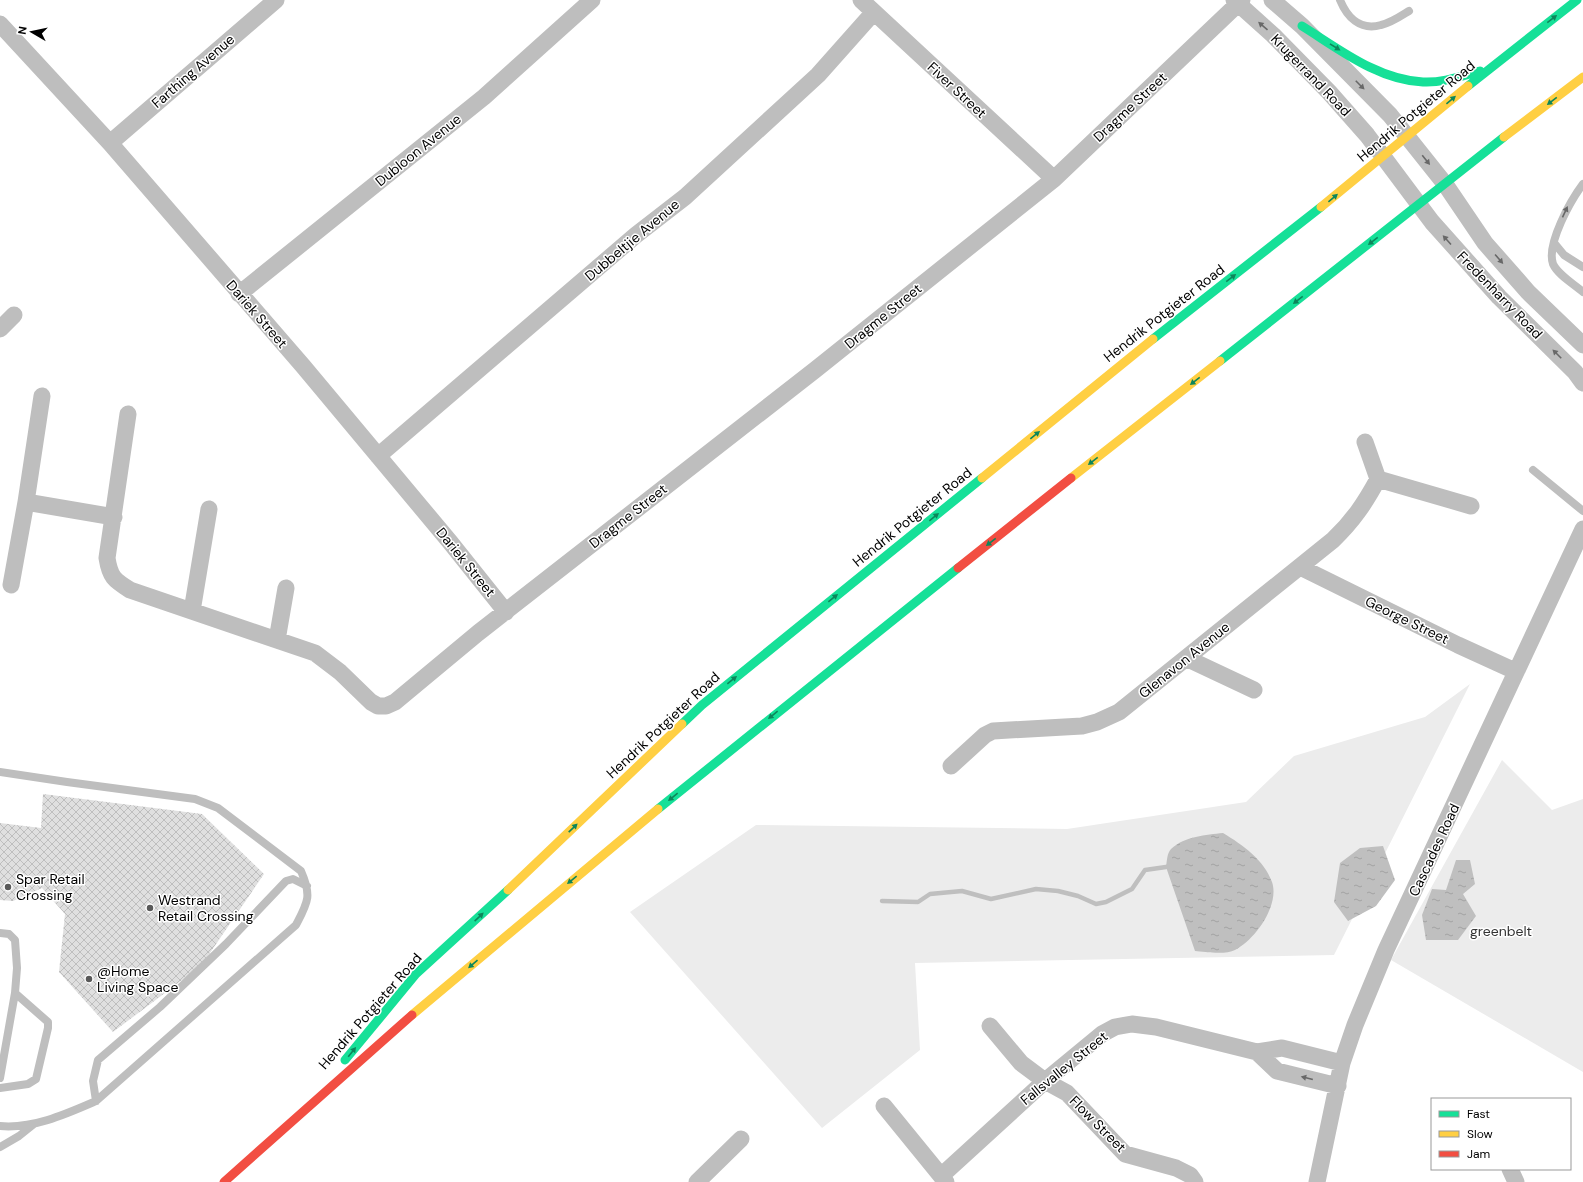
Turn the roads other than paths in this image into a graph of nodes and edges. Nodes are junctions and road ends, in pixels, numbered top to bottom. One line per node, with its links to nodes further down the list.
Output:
1 (276, 0): 15 (street, Farthing Avenue)
2 (592, 0): 24 (street, Dubloon Avenue)
3 (861, 0): 9 (street, Fiver Street)
4 (1272, 0): 11 (street, Krugerrand Road)
5 (1340, 0): 8 (lane)
6 (1577, 0): 12 (main road, Hendrik Potgieter Road, one-way to 6)
7 (1238, 2): 16 (street, Krugerrand Road, one-way to 7); 17 (street, Dragme Street)
8 (1409, 11)
9 (874, 12): 17 (street, Fiver Street); 32 (street, Dubbeltjie Avenue)
10 (0, 24): 15 (street, Dariek Street)
11 (1302, 26): 12 (main road, one-way to 12); 14 (street, Krugerrand Road, one-way to 14)
12 (1490, 68): 14 (main road, Hendrik Potgieter Road, one-way to 12)
13 (1583, 77): 18 (main road, Hendrik Potgieter Road, one-way to 18)
14 (1407, 136): 16 (main road, Hendrik Potgieter Road); 18 (street, Krugerrand Road, one-way to 18)
15 (110, 143): 24 (street, Dariek Street)
16 (1382, 157): 20 (street, Krugerrand Road); 64 (main road, Hendrik Potgieter Road, one-way to 16)
17 (1054, 179): 46 (street, Dragme Street)
18 (1445, 184): 20 (main road, Hendrik Potgieter Road); 27 (street, Fredenharry Road, one-way to 27)
19 (1583, 184): 21 (lane, one-way to 19)
20 (1418, 205): 28 (street, Fredenharry Road, one-way to 20); 64 (main road, Hendrik Potgieter Road, one-way to 64)
21 (1555, 244): 22 (lane); 23 (lane)
22 (1583, 267)
23 (1583, 292)
24 (239, 294): 32 (street, Dariek Street)
25 (14, 315): 26 (street)
26 (0, 329)
27 (1583, 345)
28 (1580, 373)
29 (42, 396): 35 (street)
30 (128, 414): 39 (street)
31 (1365, 442): 34 (street)
32 (378, 456): 46 (street, Dariek Street)
33 (1533, 470): 38 (lane)
34 (1378, 478): 36 (street); 42 (street, Glenavon Avenue)
35 (26, 502): 39 (street); 43 (street)
36 (1471, 506)
37 (209, 509): 45 (street)
38 (1583, 511)
39 (114, 517): 45 (street)
40 (1583, 529): 41 (street, Cascades Road)
41 (1578, 551): 49 (street, Cascades Road)
42 (1300, 567): 48 (street, Glenavon Avenue); 49 (street, George Street)
43 (11, 585)
44 (286, 588): 47 (street)
45 (192, 612): 47 (street)
46 (506, 612): 47 (street, Dragme Street)
47 (277, 640)
48 (1186, 658): 50 (street); 51 (street, Glenavon Avenue)
49 (1515, 671): 58 (street, Cascades Road)
50 (1254, 690)
51 (951, 766)
52 (0, 772): 53 (lane)
53 (308, 887): 63 (lane); 63 (lane)
54 (0, 932): 55 (lane)
55 (15, 993): 59 (lane); 62 (lane)
56 (990, 1026): 60 (street, Flow Street)
57 (1257, 1052): 58 (street, Fallsvalley Street); 60 (street, Fallsvalley Street); 61 (street, Fallsvalley Street, one-way to 57)
58 (1342, 1063): 61 (street, Cascades Road)
59 (0, 1078)
60 (1045, 1081): 71 (street, Fallsvalley Street); 74 (street, Flow Street)
61 (1338, 1086): 75 (street, Cascades Road)
62 (0, 1088)
63 (96, 1102): 66 (lane)
64 (309, 1104): 72 (main road, Hendrik Potgieter Road)
65 (884, 1106): 71 (street)
66 (34, 1124): 67 (lane); 69 (lane)
67 (0, 1126)
68 (741, 1139): 73 (street)
69 (0, 1147)
70 (1510, 1170): 76 (street)
71 (943, 1179)
72 (224, 1182)
73 (697, 1182)
74 (1195, 1182)
75 (1317, 1182)
76 (1516, 1182)

